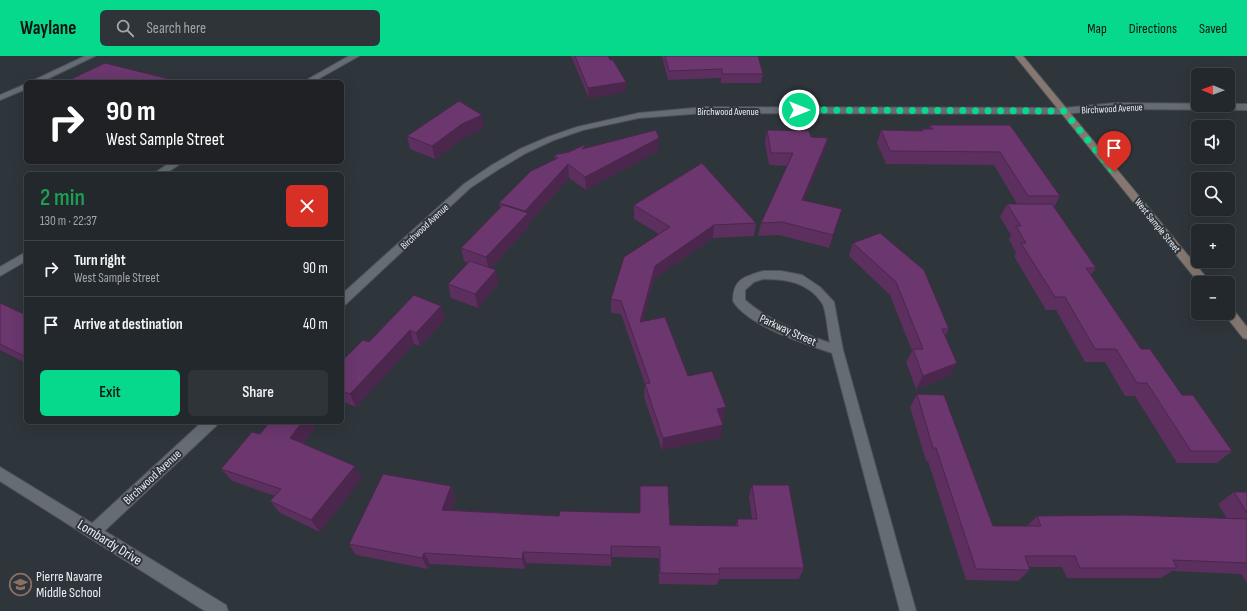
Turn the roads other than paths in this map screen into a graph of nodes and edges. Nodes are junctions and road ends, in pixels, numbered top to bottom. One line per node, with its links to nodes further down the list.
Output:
1 (91, 56): 4 (street)
2 (356, 56): 5 (street)
3 (1019, 56): 9 (main road, West Sample Street)
4 (38, 80)
5 (311, 80)
6 (24, 87): 7 (street)
7 (0, 98)
8 (1247, 107): 9 (street, Birchwood Avenue)
9 (1064, 111): 14 (main road, West Sample Street); 15 (street, Birchwood Avenue)
10 (175, 164): 11 (street)
11 (161, 172)
12 (24, 257): 13 (street)
13 (0, 272)
14 (1199, 276)
15 (344, 299)
16 (1235, 320): 17 (main road)
17 (1247, 335)
18 (837, 350): 18 (street, Parkway Street); 23 (street, Parkway Street)
19 (209, 424): 21 (street, Birchwood Avenue)
20 (0, 473): 21 (street, Lombardy Drive)
21 (93, 532): 22 (street, Lombardy Drive)
22 (220, 611)
23 (908, 611)

